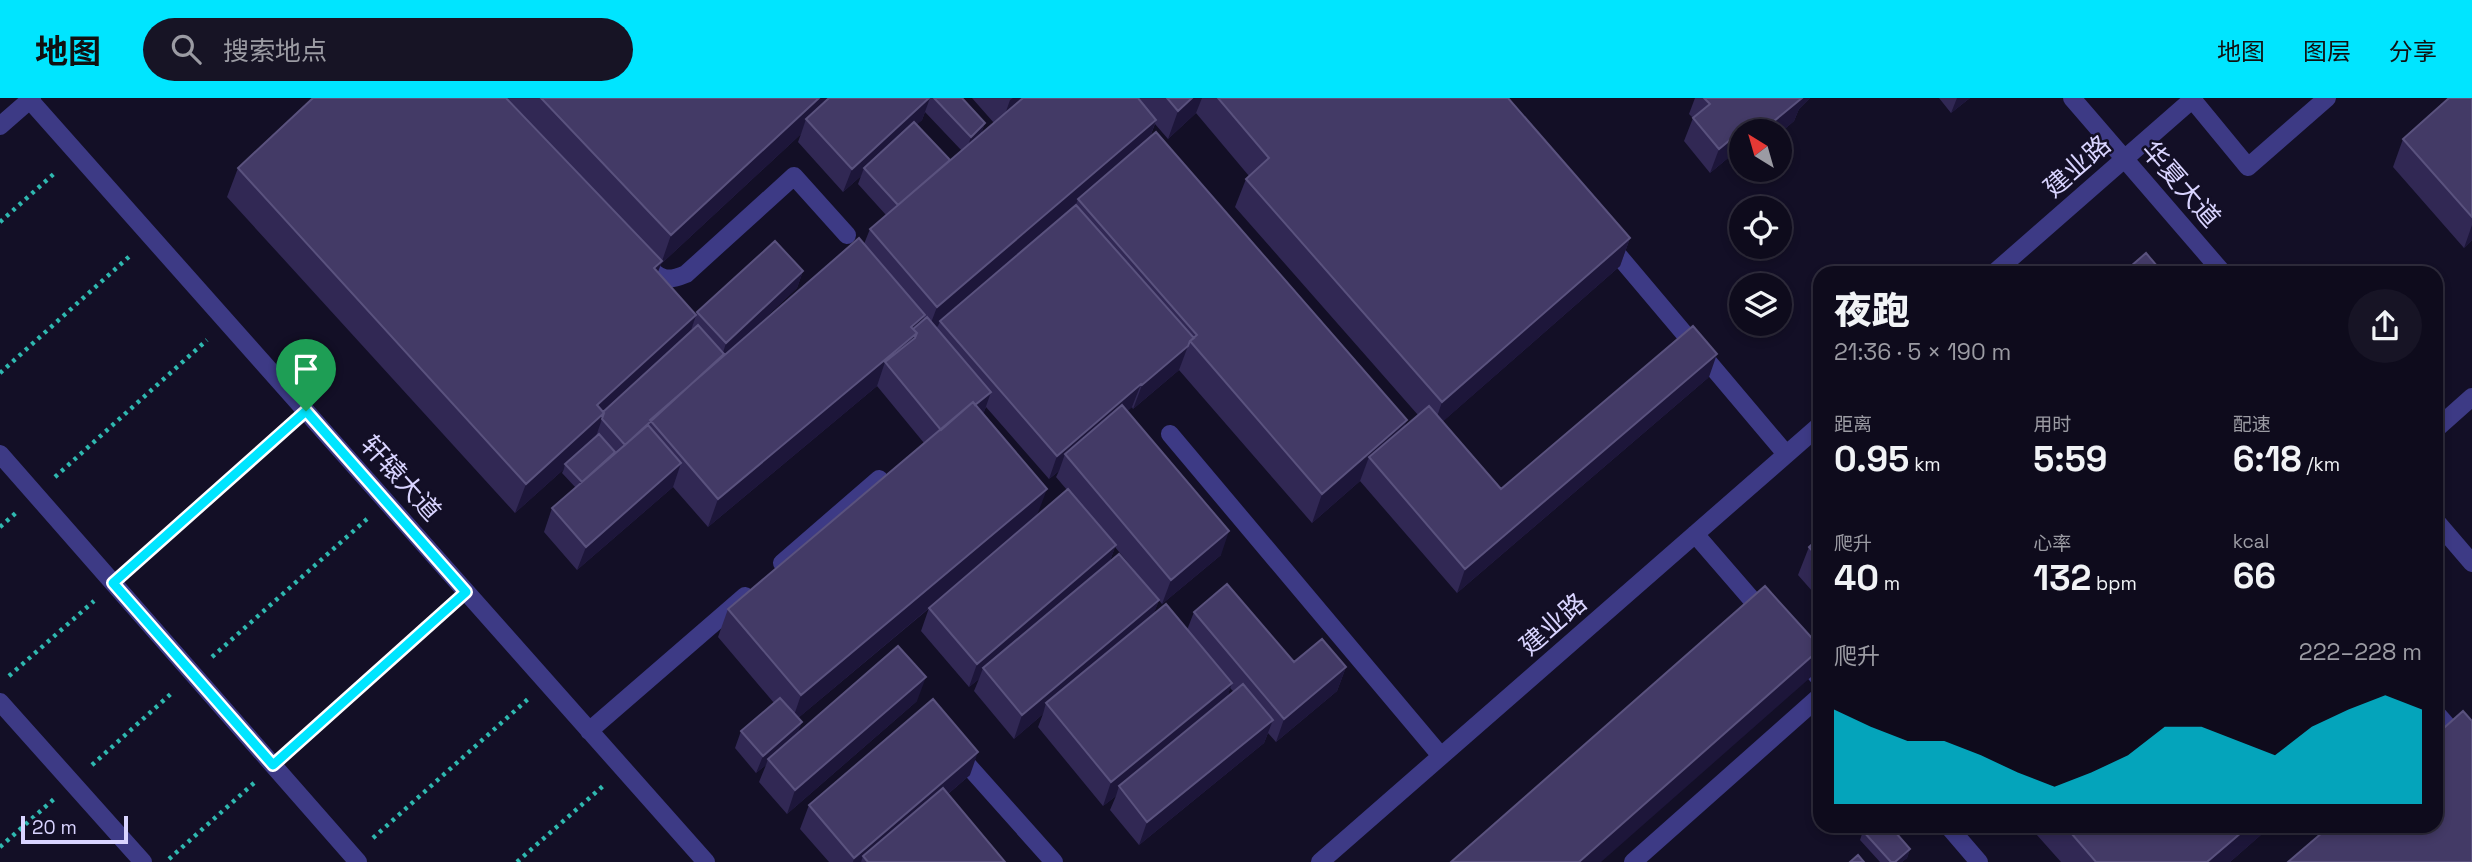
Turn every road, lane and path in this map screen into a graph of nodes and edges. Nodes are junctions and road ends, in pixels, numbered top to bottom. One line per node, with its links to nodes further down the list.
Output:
1 (2072, 98): 7 (street, 华夏大道)
2 (2327, 98): 4 (street)
3 (30, 99): 5 (street); 6 (street, 轩辕大道)
4 (2193, 99): 7 (street, 建业路)
5 (0, 127)
6 (77, 153): 8 (path); 11 (street, 轩辕大道)
7 (2125, 159): 13 (street, 建业路); 14 (street, 华夏大道)
8 (0, 222)
9 (1591, 224): 23 (street)
10 (847, 235): 12 (street)
11 (152, 237): 15 (street, 轩辕大道); 16 (path)
12 (630, 247)
13 (2002, 266)
14 (2217, 266)
15 (228, 322): 18 (street, 轩辕大道); 25 (path)
16 (0, 373)
17 (2472, 397): 19 (street)
18 (306, 411): 30 (path); 31 (street, 轩辕大道)
19 (2443, 423)
20 (1813, 431): 23 (street, 建业路)
21 (1170, 434): 43 (street)
22 (0, 454): 25 (street)
23 (1786, 454): 28 (street, 建业路)
24 (880, 479): 38 (street)
25 (36, 495): 26 (path); 30 (street)
26 (0, 527)
27 (2443, 529): 29 (street)
28 (1695, 534): 32 (street); 43 (street, 建业路)
29 (2472, 563)
30 (113, 583): 34 (path); 44 (street)
31 (466, 592): 33 (street, 轩辕大道); 44 (path)
32 (1813, 671)
33 (547, 682): 38 (street, 轩辕大道); 47 (path)
34 (0, 684)
35 (0, 702): 48 (street)
36 (1813, 702): 54 (street)
37 (2443, 721): 39 (street)
38 (589, 731): 45 (street, 轩辕大道)
39 (2452, 731): 40 (street); 42 (street)
40 (2443, 739)
41 (948, 743): 52 (street)
42 (2472, 754)
43 (1441, 756): 53 (street, 建业路)
44 (273, 765): 47 (street); 49 (path)
45 (623, 768): 50 (path); 51 (street, 轩辕大道)
46 (1958, 833): 55 (street)
47 (355, 859)
48 (143, 862)
49 (166, 862)
50 (517, 862)
51 (706, 862)
52 (1054, 862)
53 (1320, 862)
54 (1633, 862)
55 (1979, 862)

